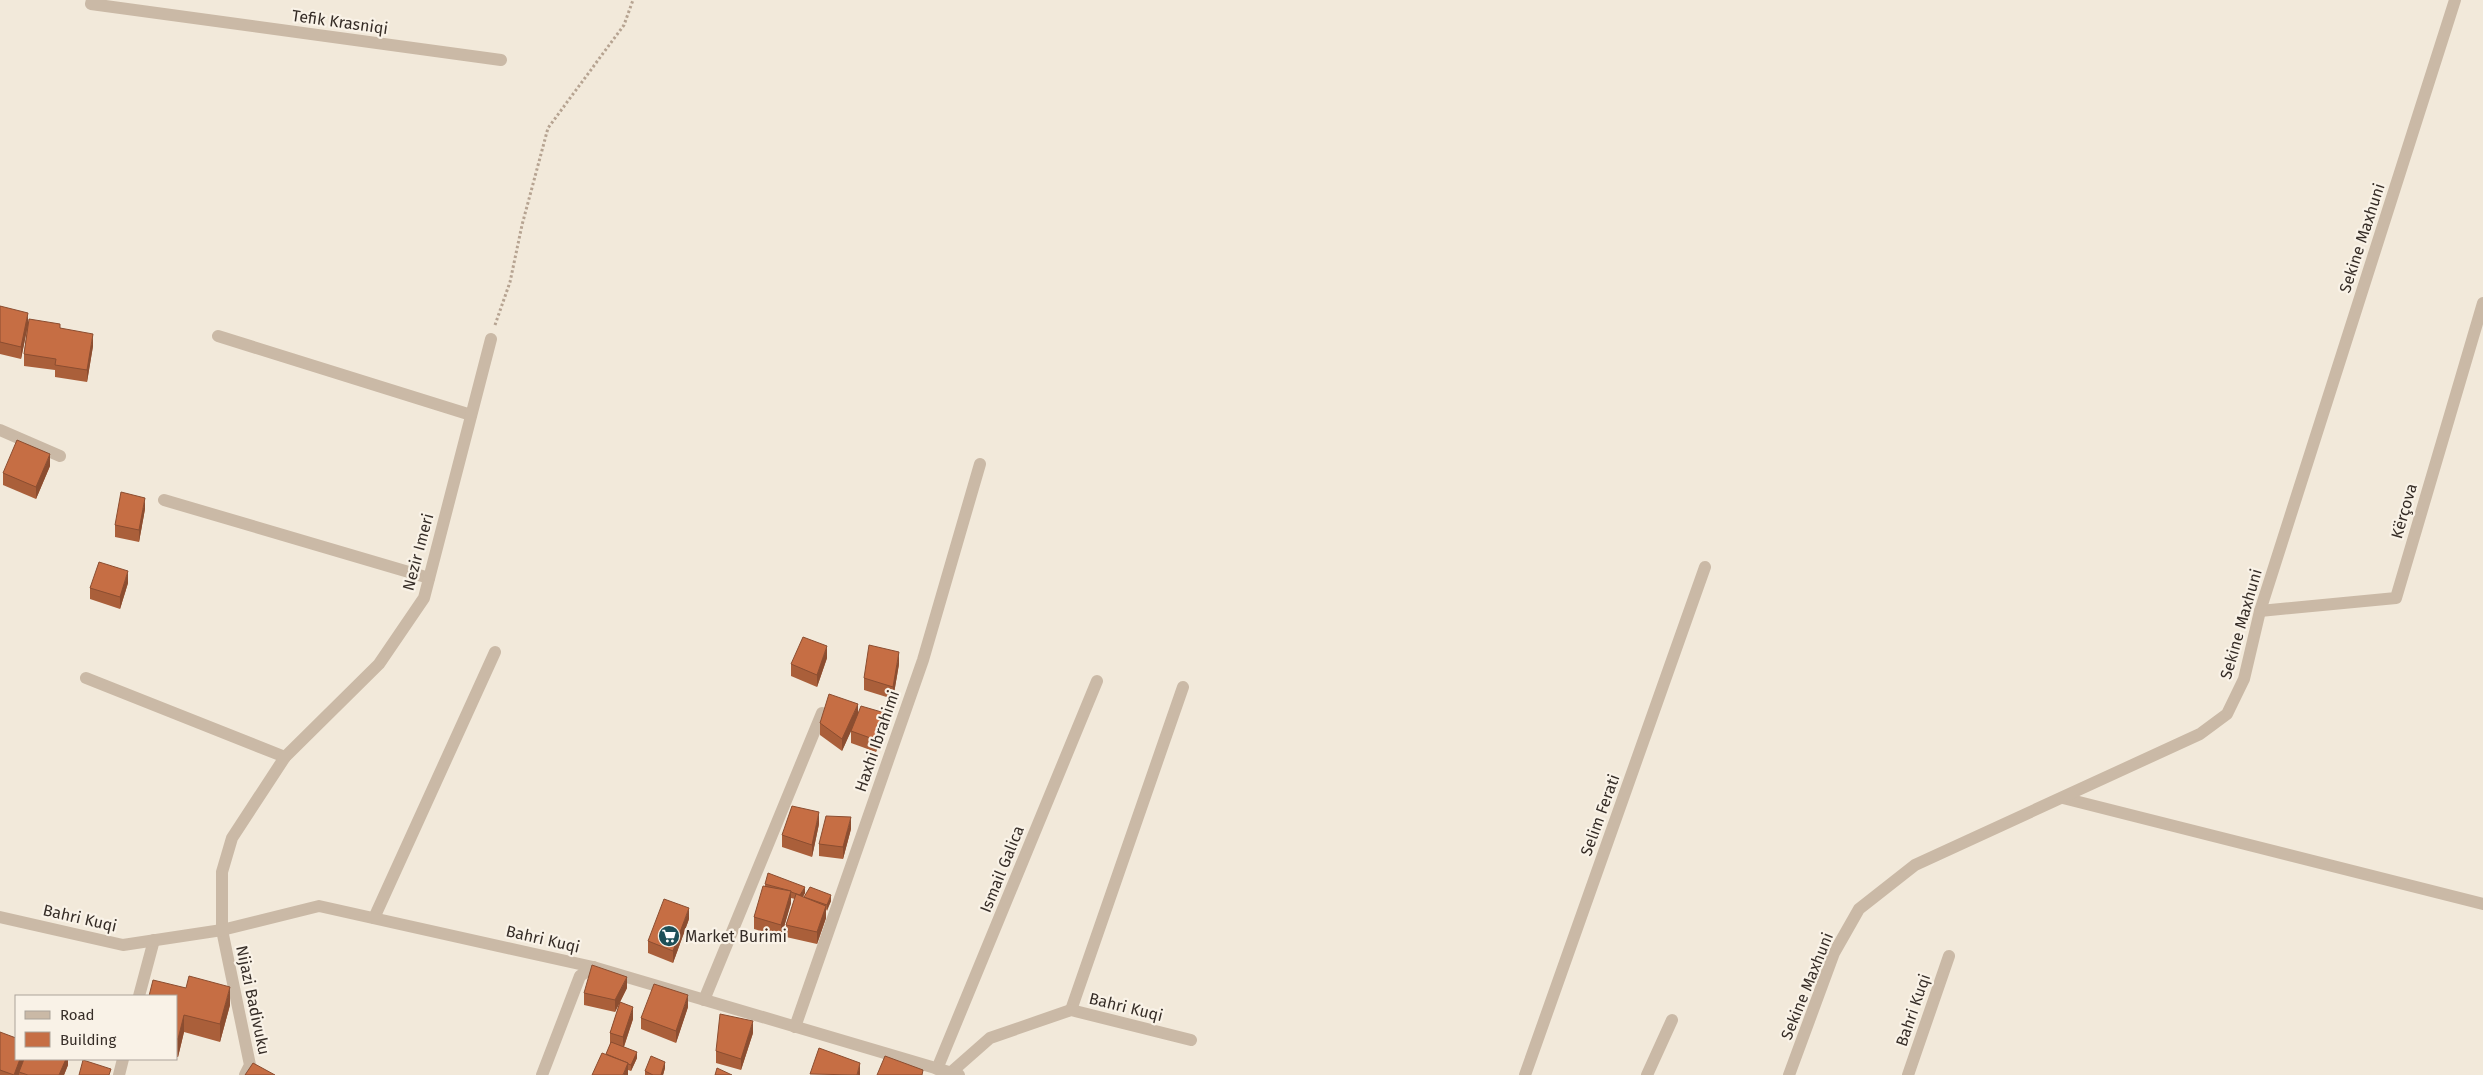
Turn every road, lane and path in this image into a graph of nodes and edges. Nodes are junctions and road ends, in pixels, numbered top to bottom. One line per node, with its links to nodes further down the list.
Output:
1 (92, 0): 4 (street, Tefik Krasniqi)
2 (633, 0): 7 (path)
3 (2455, 0): 15 (street, Sekine Maxhuni)
4 (501, 60)
5 (2483, 303): 15 (street, Kërçova)
6 (218, 336): 8 (street)
7 (490, 339): 8 (street, Nezir Imeri)
8 (471, 415): 14 (street, Nezir Imeri)
9 (0, 430): 10 (street)
10 (60, 456)
11 (980, 464): 34 (street, Haxhi Ibrahimi)
12 (164, 500): 14 (street)
13 (1705, 566): 42 (street, Selim Ferati)
14 (429, 578): 21 (street, Nezir Imeri)
15 (2260, 611): 22 (street, Sekine Maxhuni)
16 (495, 652): 25 (street)
17 (86, 678): 21 (street)
18 (1097, 681): 39 (street, Ismail Galica)
19 (1183, 687): 32 (street)
20 (822, 713): 31 (street)
21 (285, 757): 26 (street, Nezir Imeri)
22 (2063, 798): 23 (street); 44 (street, Sekine Maxhuni)
23 (2483, 904)
24 (0, 917): 27 (street, Bahri Kuqi)
25 (374, 918): 26 (street, Bahri Kuqi); 29 (street, Bahri Kuqi)
26 (222, 930): 27 (street, Bahri Kuqi); 37 (street, Nijazi Badivuku)
27 (154, 940): 30 (street)
28 (1949, 956): 45 (street, Bahri Kuqi)
29 (593, 967): 31 (street, Bahri Kuqi); 41 (street)
30 (139, 995)
31 (704, 1000): 34 (street, Bahri Kuqi)
32 (1071, 1010): 35 (street, Bahri Kuqi); 39 (street, Bahri Kuqi)
33 (1672, 1020): 43 (street)
34 (795, 1026): 39 (street, Bahri Kuqi)
35 (1191, 1040)
36 (123, 1060): 40 (street)
37 (247, 1070): 38 (street)
38 (264, 1072)
39 (948, 1073)
40 (119, 1075)
41 (542, 1075)
42 (1525, 1075)
43 (1647, 1075)
44 (1789, 1075)
45 (1908, 1075)

